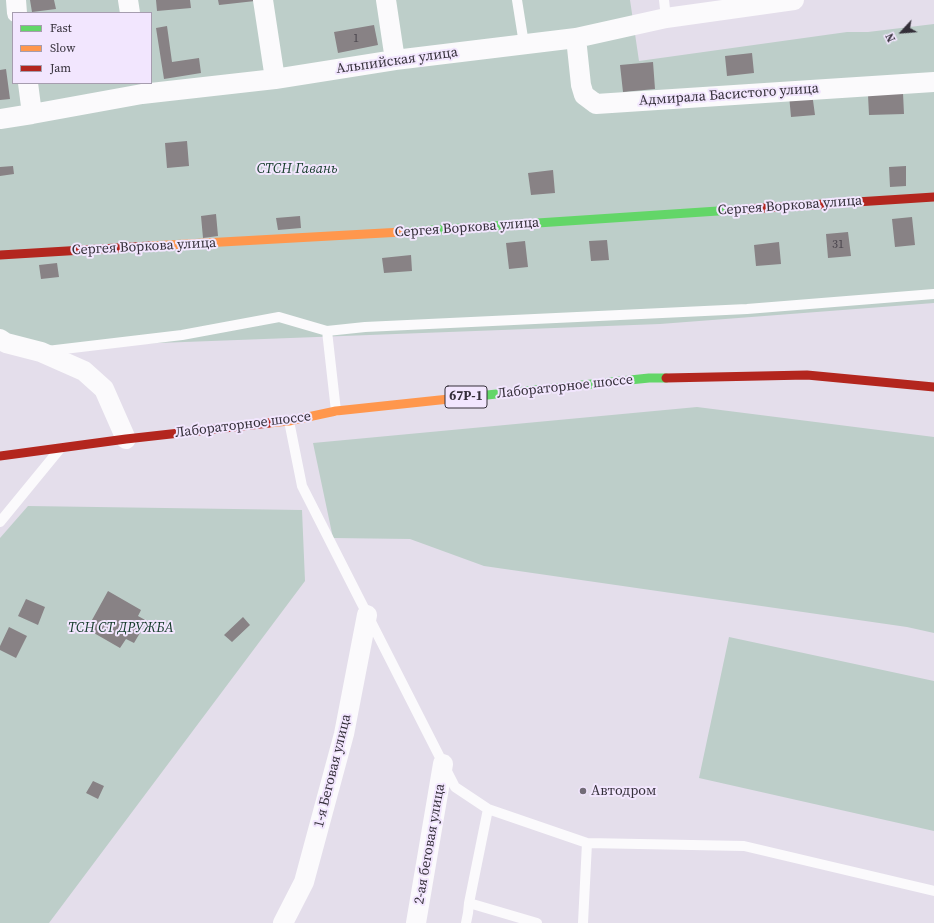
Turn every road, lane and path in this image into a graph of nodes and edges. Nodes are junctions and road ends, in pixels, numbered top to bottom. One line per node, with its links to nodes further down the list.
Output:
1 (16, 0): 8 (street)
2 (128, 0): 9 (street)
3 (264, 0): 13 (street)
4 (386, 0): 12 (street)
5 (517, 0): 11 (lane)
6 (794, 0): 7 (street, Альпийская улица)
7 (665, 9): 10 (street, Альпийская улица)
8 (17, 12)
9 (130, 12)
10 (576, 38): 11 (street, Альпийская улица); 14 (street, Адмирала Басистого улица)
11 (524, 44): 12 (street, Альпийская улица)
12 (395, 60): 13 (street, Альпийская улица)
13 (274, 79): 16 (street, Альпийская улица)
14 (934, 82)
15 (28, 84): 17 (street)
16 (142, 89): 17 (street, Альпийская улица)
17 (32, 114): 18 (street, Альпийская улица)
18 (0, 119)
19 (934, 197): 20 (main road, Сергея Воркова улица)
20 (0, 255)
21 (934, 294): 22 (lane)
22 (327, 331): 24 (lane); 26 (lane)
23 (0, 340): 24 (street)
24 (41, 352): 28 (street)
25 (934, 387): 26 (main road, Лабораторное шоссе / 67Р-1)
26 (336, 411): 27 (main road, Лабораторное шоссе / 67Р-1)
27 (289, 421): 28 (main road, Лабораторное шоссе / 67Р-1); 32 (lane)
28 (126, 439): 29 (main road, Лабораторное шоссе / 67Р-1)
29 (60, 448): 30 (main road, Лабораторное шоссе / 67Р-1); 31 (lane)
30 (0, 456)
31 (0, 522)
32 (367, 615): 33 (lane); 38 (street, 1-я Беговая улица)
33 (443, 764): 34 (lane); 39 (street, 2-ая беговая улица)
34 (488, 809): 35 (lane); 37 (lane)
35 (587, 842): 36 (lane); 42 (lane)
36 (934, 891)
37 (469, 904): 40 (lane); 41 (lane)
38 (283, 923)
39 (416, 923)
40 (466, 923)
41 (537, 923)
42 (583, 923)

